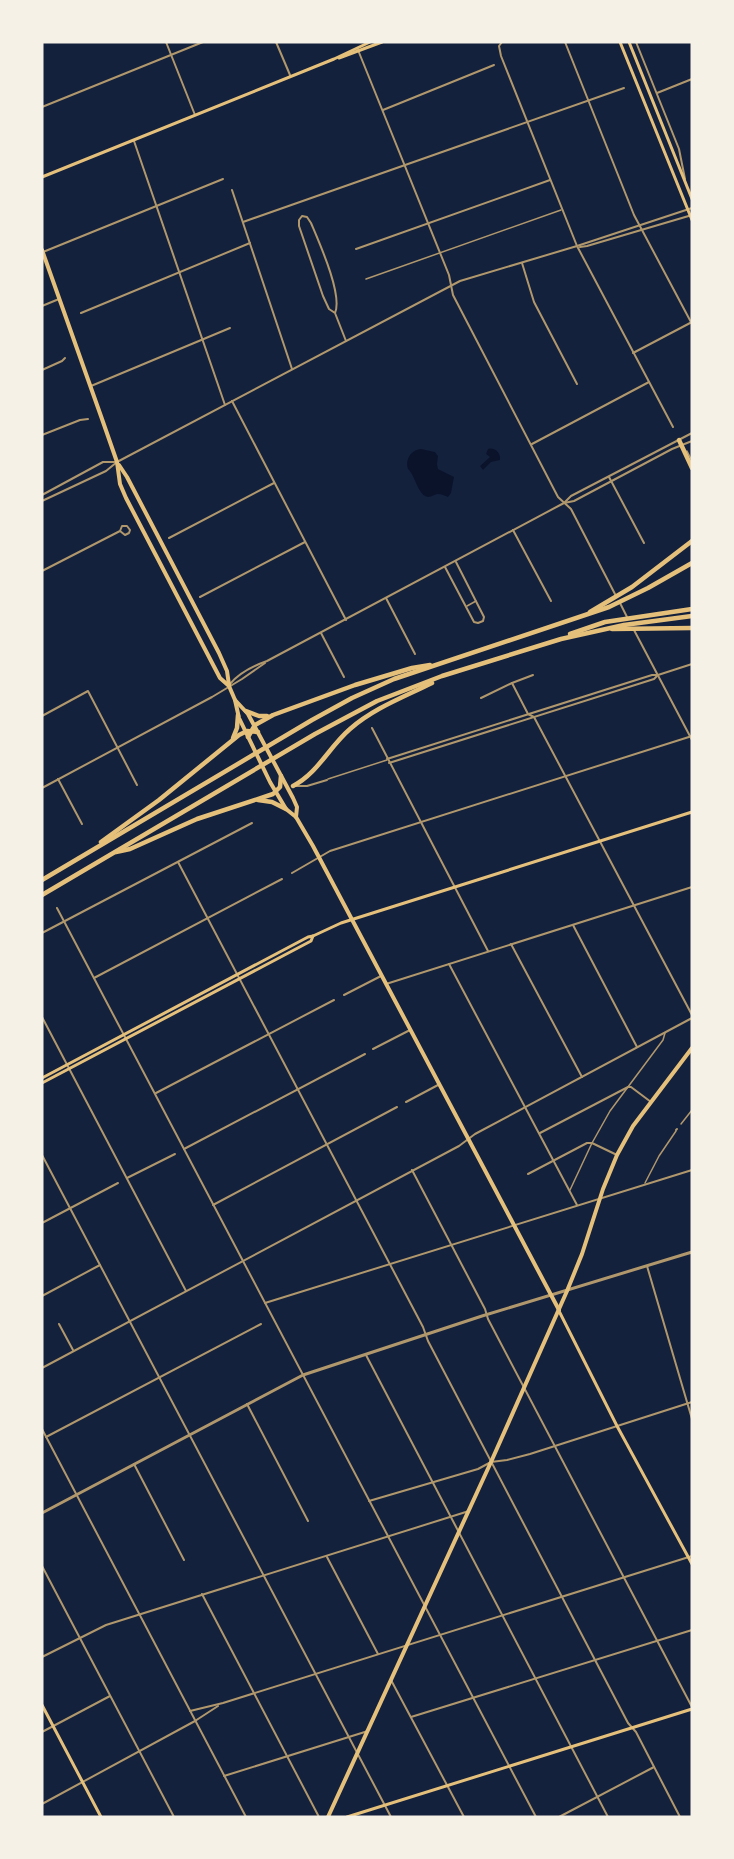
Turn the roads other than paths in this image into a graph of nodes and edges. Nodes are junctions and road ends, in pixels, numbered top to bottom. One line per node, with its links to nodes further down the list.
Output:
1 (166, 42): 12 (street)
2 (203, 42): 12 (street)
3 (276, 42): 14 (street)
4 (370, 42): 11 (main road)
5 (382, 42): 11 (main road)
6 (502, 42): 22 (street)
7 (565, 42): 18 (street)
8 (620, 42): 32 (main road)
9 (629, 42): 28 (main road)
10 (636, 42): 17 (street)
11 (358, 49): 14 (main road); 20 (street)
12 (171, 55): 19 (street); 21 (street)
13 (494, 65): 20 (street)
14 (290, 77): 21 (main road)
15 (692, 79): 17 (street)
16 (624, 88): 18 (street)
17 (657, 93): 28 (street)
18 (588, 100): 22 (street); 38 (street)
19 (42, 107)
20 (382, 110): 24 (street)
21 (195, 115): 23 (main road)
22 (527, 122): 24 (street); 27 (street)
23 (134, 140): 25 (main road); 31 (street)
24 (404, 165): 36 (street); 37 (street)
25 (42, 177)
26 (223, 179): 31 (street)
27 (550, 180): 33 (street); 37 (street)
28 (685, 182): 30 (main road)
29 (232, 190): 36 (street)
30 (692, 199)
31 (156, 206): 43 (street); 46 (street)
32 (690, 208): 34 (main road); 38 (street)
33 (562, 210): 41 (street); 44 (lane)
34 (691, 215): 35 (main road); 39 (street)
35 (692, 220)
36 (243, 222): 40 (street)
37 (428, 223): 42 (street); 44 (street)
38 (640, 225): 39 (street); 41 (street)
39 (642, 230): 41 (street); 53 (street)
40 (250, 243): 46 (street); 59 (street)
41 (577, 246): 45 (street); 57 (street)
42 (356, 249)
43 (42, 251): 49 (main road)
44 (440, 253): 47 (lane); 48 (street)
45 (522, 262): 48 (street); 62 (street)
46 (179, 273): 51 (street); 55 (street)
47 (366, 279)
48 (450, 286): 56 (street); 71 (street)
49 (59, 299): 50 (street); 63 (main road)
50 (42, 306)
51 (81, 313)
52 (335, 313): 52 (street); 56 (street)
53 (692, 323): 57 (street)
54 (230, 328): 55 (street)
55 (202, 341): 63 (street); 65 (street)
56 (346, 341): 59 (street)
57 (633, 353): 61 (street)
58 (65, 358): 60 (street)
59 (292, 369): 64 (street)
60 (42, 370)
61 (649, 382): 67 (street); 71 (street)
62 (578, 384)
63 (91, 386): 74 (main road)
64 (232, 401): 65 (street); 78 (street)
65 (225, 405): 74 (street)
66 (88, 419): 69 (street)
67 (672, 427)
68 (692, 434): 72 (street)
69 (42, 435)
70 (692, 441): 72 (street)
71 (531, 444): 81 (street)
72 (681, 444): 73 (lane); 75 (highway); 76 (street); 77 (street)
73 (692, 461)
74 (117, 462): 79 (street); 80 (street); 113 (main road); 113 (main road)
75 (692, 468)
76 (609, 477): 77 (street); 81 (street)
77 (611, 481): 81 (street); 87 (street)
78 (274, 483): 84 (street); 86 (street)
79 (42, 495)
80 (42, 501)
81 (564, 503): 82 (street); 109 (street)
82 (513, 530): 88 (street); 95 (street)
83 (120, 531): 91 (street)
84 (169, 538)
85 (692, 541): 100 (highway)
86 (305, 542): 92 (street); 99 (street)
87 (644, 543)
88 (455, 561): 90 (street); 94 (street)
89 (692, 563): 100 (highway)
90 (445, 567): 93 (street); 96 (street)
91 (42, 571)
92 (201, 597)
93 (386, 598): 99 (street); 105 (street)
94 (476, 601): 96 (lane); 96 (street)
95 (551, 601)
96 (466, 606)
97 (692, 609): 104 (highway)
98 (692, 616): 102 (highway)
99 (346, 620): 103 (street)
100 (574, 620): 106 (highway)
101 (692, 628): 102 (highway)
102 (598, 630): 104 (highway)
103 (321, 633): 111 (street); 113 (street)
104 (539, 645): 110 (highway)
105 (415, 654)
106 (439, 664): 119 (highway); 150 (highway)
107 (692, 664): 109 (street)
108 (533, 675): 112 (street)
109 (658, 675): 117 (street); 121 (street); 128 (street)
110 (442, 676): 139 (highway); 151 (highway)
111 (344, 677)
112 (512, 683): 114 (street); 117 (street)
113 (229, 686): 115 (main road); 132 (street)
114 (481, 698)
115 (235, 700): 116 (main road); 118 (main road)
116 (246, 711): 119 (highway); 122 (main road)
117 (528, 714): 121 (street); 124 (street)
118 (237, 715): 126 (main road); 130 (highway)
119 (273, 715): 122 (highway)
120 (42, 716): 132 (street)
121 (534, 717): 127 (street); 135 (street)
122 (255, 725): 125 (main road); 126 (highway)
123 (372, 728): 133 (street)
124 (485, 728): 127 (street); 129 (street)
125 (258, 732): 126 (highway); 134 (main road)
126 (248, 733): 130 (highway); 141 (main road)
127 (486, 733): 131 (street)
128 (691, 737): 135 (street)
129 (445, 740): 131 (street); 133 (street)
130 (232, 741): 150 (highway)
131 (447, 745): 133 (street)
132 (117, 747): 136 (street); 138 (street)
133 (388, 761): 137 (lane); 147 (street)
134 (281, 776): 139 (main road); 141 (highway)
135 (566, 776): 147 (street); 149 (street)
136 (58, 779): 140 (street); 148 (street)
137 (327, 780): 139 (street)
138 (137, 785)
139 (291, 787): 141 (main road); 145 (main road)
140 (42, 788)
141 (278, 790): 142 (highway); 143 (main road)
142 (255, 800): 143 (highway); 151 (highway)
143 (286, 809): 145 (main road)
144 (692, 812): 149 (main road)
145 (296, 817): 152 (main road)
146 (252, 823): 153 (street)
147 (420, 823): 152 (street); 157 (street)
148 (82, 824)
149 (600, 841): 157 (main road); 160 (street)
150 (93, 849): 156 (highway)
151 (113, 853): 159 (highway)
152 (319, 858): 154 (street); 163 (main road)
153 (178, 862): 162 (street); 164 (street)
154 (292, 873)
155 (282, 879): 162 (street)
156 (42, 880)
157 (454, 886): 163 (main road); 168 (street)
158 (692, 887): 160 (street)
159 (42, 894)
160 (635, 905): 165 (street); 177 (street)
161 (57, 908): 164 (street)
162 (207, 918): 170 (street); 172 (street)
163 (351, 919): 170 (main road); 171 (main road)
164 (64, 922): 166 (street); 172 (street)
165 (573, 925): 167 (street); 182 (street)
166 (42, 933)
167 (511, 944): 168 (street); 187 (street)
168 (488, 951): 169 (street)
169 (449, 964): 173 (street); 197 (street)
170 (238, 976): 180 (street); 181 (main road)
171 (381, 976): 173 (main road); 174 (street)
172 (94, 978): 181 (street)
173 (385, 984): 178 (main road)
174 (344, 994)
175 (334, 1000): 180 (street)
176 (42, 1017): 186 (street)
177 (692, 1017): 179 (street)
178 (410, 1030): 184 (street); 190 (main road)
179 (665, 1033): 182 (street); 191 (lane)
180 (269, 1035): 192 (street); 193 (street)
181 (125, 1036): 186 (main road); 193 (street)
182 (638, 1048): 187 (street)
183 (692, 1048): 195 (main road)
184 (373, 1049)
185 (364, 1054): 192 (street)
186 (68, 1067): 188 (main road); 189 (main road); 213 (street)
187 (582, 1077): 197 (street)
188 (42, 1078)
189 (42, 1083)
190 (438, 1085): 194 (street); 202 (main road)
191 (629, 1086): 195 (street); 201 (street); 203 (lane)
192 (297, 1090): 204 (street); 205 (street)
193 (155, 1094): 205 (street)
194 (406, 1102)
195 (651, 1102): 208 (main road)
196 (397, 1107): 204 (street)
197 (526, 1107): 201 (street); 202 (street)
198 (692, 1110): 199 (lane)
199 (681, 1124)
200 (677, 1130): 215 (lane)
201 (540, 1133): 209 (street)
202 (468, 1139): 210 (street); 223 (main road)
203 (592, 1143): 208 (street); 209 (street); 216 (lane)
204 (326, 1145): 218 (street); 219 (street)
205 (184, 1149): 219 (street)
206 (176, 1154): 213 (street)
207 (42, 1155): 221 (street)
208 (617, 1155): 217 (main road)
209 (554, 1160): 212 (street); 216 (street)
210 (412, 1170): 218 (street); 224 (street)
211 (692, 1170): 215 (street)
212 (528, 1174)
213 (127, 1179): 230 (street)
214 (118, 1183): 221 (street)
215 (644, 1186): 217 (street)
216 (570, 1191): 220 (street)
217 (600, 1199): 220 (street); 231 (main road)
218 (355, 1201): 226 (street); 227 (street)
219 (213, 1204): 226 (street)
220 (577, 1206): 223 (street)
221 (70, 1208): 222 (street); 228 (street)
222 (42, 1223)
223 (514, 1225): 224 (street); 232 (main road)
224 (451, 1245): 227 (street); 236 (street)
225 (692, 1252): 229 (street)
226 (243, 1260): 230 (street); 234 (street)
227 (390, 1264): 234 (street); 240 (street)
228 (100, 1265): 233 (street); 237 (street)
229 (647, 1266): 231 (street); 248 (street)
230 (186, 1291): 237 (street)
231 (567, 1291): 232 (street); 235 (main road)
232 (550, 1295): 235 (main road); 236 (street)
233 (42, 1296)
234 (265, 1303): 244 (street)
235 (558, 1310): 246 (main road); 251 (main road)
236 (487, 1314): 240 (street); 246 (street)
237 (129, 1321): 241 (street); 245 (street)
238 (59, 1324): 241 (street)
239 (261, 1324): 245 (street)
240 (425, 1334): 242 (street); 256 (street)
241 (74, 1351): 243 (street)
242 (366, 1355): 244 (street); 258 (street)
243 (42, 1368)
244 (303, 1375): 249 (street); 260 (street)
245 (159, 1378): 253 (street); 254 (street)
246 (524, 1387): 255 (street); 256 (main road)
247 (692, 1402): 248 (street)
248 (687, 1403): 250 (street); 251 (street)
249 (247, 1404): 253 (street); 264 (street)
250 (692, 1419)
251 (617, 1425): 255 (street); 268 (main road)
252 (42, 1429): 254 (street)
253 (189, 1435): 257 (street); 272 (street)
254 (46, 1437): 259 (street)
255 (554, 1445): 256 (street); 273 (street)
256 (491, 1462): 258 (street); 261 (main road); 275 (street)
257 (134, 1464): 259 (street); 269 (street)
258 (432, 1483): 260 (street); 263 (street)
259 (76, 1495): 262 (street); 277 (street)
260 (369, 1501): 266 (street)
261 (469, 1511): 263 (street); 265 (main road)
262 (42, 1513)
263 (450, 1517): 265 (street); 266 (street)
264 (308, 1521)
265 (459, 1533): 276 (main road); 278 (street)
266 (388, 1537): 267 (street); 276 (street)
267 (327, 1557): 272 (street); 284 (street)
268 (690, 1557): 270 (main road); 273 (street)
269 (183, 1560)
270 (692, 1564)
271 (42, 1566): 281 (street)
272 (263, 1575): 274 (street); 287 (street)
273 (624, 1577): 275 (street); 282 (street)
274 (202, 1594): 277 (street); 290 (street)
275 (563, 1596): 278 (street); 286 (street)
276 (425, 1607): 280 (street); 283 (main road)
277 (140, 1614): 281 (street); 296 (street)
278 (502, 1615): 280 (street); 288 (street)
279 (692, 1630): 282 (street)
280 (439, 1635): 283 (street); 292 (street)
281 (80, 1637): 285 (street); 291 (street)
282 (657, 1640): 286 (street); 295 (street)
283 (407, 1644): 284 (street); 289 (main road)
284 (378, 1654): 287 (street)
285 (42, 1658)
286 (596, 1660): 288 (street); 300 (street)
287 (315, 1674): 290 (street); 303 (street)
288 (536, 1679): 292 (street); 304 (street)
289 (391, 1680): 297 (street); 301 (main road)
290 (254, 1693): 293 (street); 307 (street)
291 (110, 1696): 299 (street); 305 (street)
292 (474, 1698): 297 (street); 308 (street)
293 (220, 1704): 296 (street); 298 (street)
294 (42, 1705): 299 (main road)
295 (692, 1708): 300 (main road)
296 (190, 1711): 298 (street)
297 (411, 1717): 312 (street)
298 (195, 1721): 305 (street); 310 (street)
299 (53, 1726): 302 (street); 311 (main road)
300 (632, 1728): 304 (main road); 309 (street)
301 (368, 1731): 303 (street); 306 (main road)
302 (42, 1732)
303 (349, 1737): 306 (street); 307 (street)
304 (571, 1747): 308 (main road); 313 (street)
305 (140, 1751): 311 (street); 317 (street)
306 (357, 1753): 315 (street); 320 (main road)
307 (287, 1756): 310 (street); 319 (street)
308 (509, 1766): 312 (main road); 324 (street)
309 (654, 1767): 313 (street); 327 (street)
310 (224, 1776): 318 (street)
311 (82, 1782): 314 (street); 316 (main road)
312 (447, 1786): 315 (main road); 323 (street)
313 (598, 1797): 325 (street); 326 (street)
314 (42, 1804)
315 (385, 1805): 321 (main road); 322 (street)
316 (101, 1817)
317 (174, 1817)
318 (246, 1817)
319 (319, 1817)
320 (328, 1817)
321 (347, 1817)
322 (391, 1817)
323 (464, 1817)
324 (536, 1817)
325 (559, 1817)
326 (608, 1817)
327 (680, 1817)

